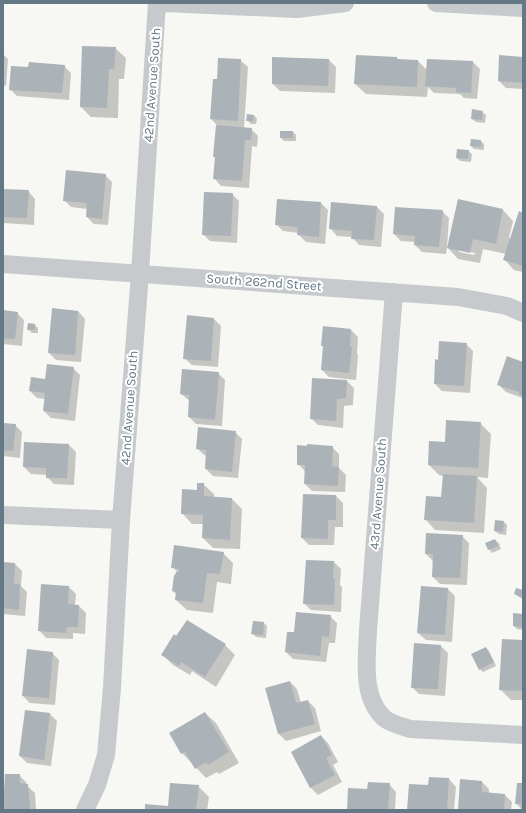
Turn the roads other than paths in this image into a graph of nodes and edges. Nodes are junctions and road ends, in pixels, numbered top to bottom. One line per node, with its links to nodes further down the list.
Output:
1 (157, 3): 7 (street, 42nd Avenue South)
2 (165, 3): 3 (street)
3 (345, 3)
4 (436, 3): 5 (street)
5 (523, 8)
6 (3, 264): 7 (street, South 262nd Street)
7 (140, 273): 8 (street, South 262nd Street); 11 (street, 42nd Avenue South)
8 (394, 292): 9 (street, South 262nd Street); 12 (street, 43rd Avenue South)
9 (523, 313)
10 (3, 514): 11 (street)
11 (121, 520): 13 (street, 42nd Avenue South)
12 (523, 735)
13 (85, 810)

